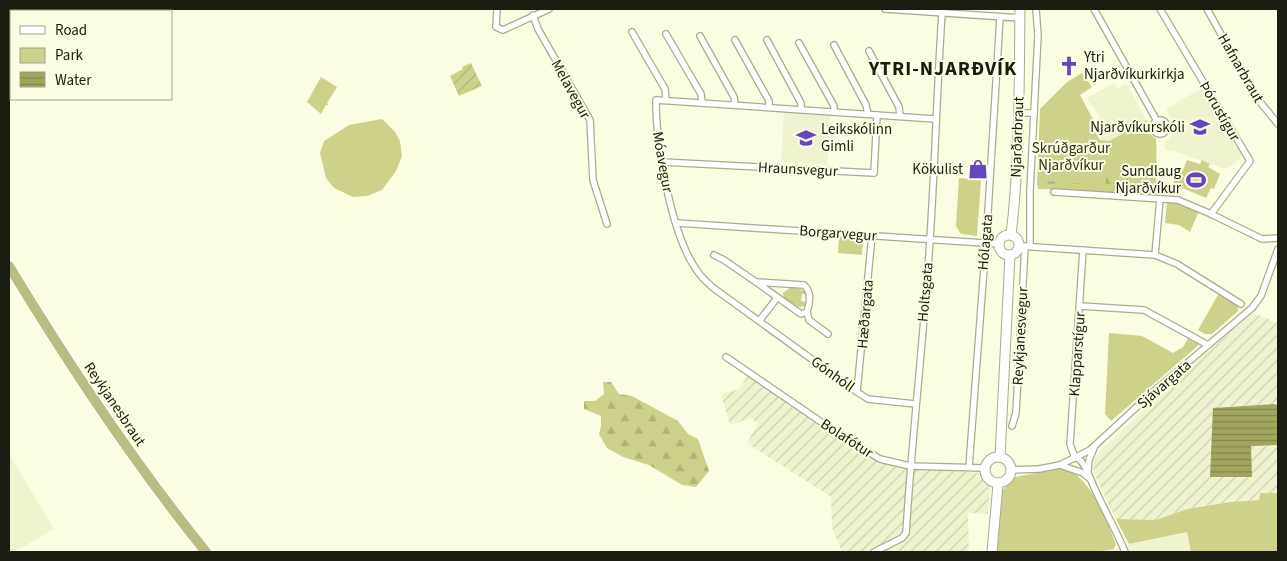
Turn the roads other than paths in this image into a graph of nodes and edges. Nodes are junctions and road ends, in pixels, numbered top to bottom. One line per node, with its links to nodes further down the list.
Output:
1 (497, 9): 10 (street)
2 (549, 9): 10 (street)
3 (885, 9): 8 (street)
4 (1036, 9): 27 (street, Reykjanesvegur)
5 (1094, 9): 32 (street)
6 (1160, 9): 37 (street, Þórustígur)
7 (1207, 9): 33 (street, Hafnarbraut)
8 (942, 13): 11 (street); 31 (street, Holtsgata)
9 (1020, 13): 11 (street); 26 (main road, Njarðarbraut)
10 (533, 15): 39 (street, Melavegur)
11 (1000, 17): 44 (street, Hólagata)
12 (632, 32): 20 (street)
13 (666, 34): 21 (street)
14 (700, 36): 22 (street)
15 (735, 40): 23 (street)
16 (767, 40): 24 (street)
17 (800, 43): 25 (street)
18 (834, 45): 28 (street)
19 (869, 51): 30 (street)
20 (666, 100): 21 (street); 34 (street, Móavegur)
21 (702, 103): 22 (street)
22 (735, 104): 23 (street)
23 (769, 107): 24 (street)
24 (801, 109): 25 (street)
25 (834, 112): 28 (street)
26 (1019, 113): 27 (street); 41 (main road, Njarðarbraut)
27 (1034, 113): 46 (street, Reykjanesvegur)
28 (868, 114): 29 (street)
29 (877, 115): 30 (street); 34 (street, Hraunsvegur)
30 (900, 116): 31 (street)
31 (935, 119): 43 (street, Holtsgata)
32 (1157, 121)
33 (1278, 124)
34 (662, 162): 38 (street, Móavegur)
35 (1054, 192): 36 (street)
36 (1160, 199): 37 (street); 51 (street)
37 (1210, 214): 42 (street)
38 (676, 223): 40 (street, Borgarvegur); 58 (street, Gónhóll)
39 (607, 224)
40 (872, 235): 43 (street, Borgarvegur); 62 (street, Hæðargata)
41 (1011, 235): 45 (main road); 46 (main road)
42 (1278, 238)
43 (930, 239): 44 (street, Borgarvegur); 63 (street, Holtsgata)
44 (984, 243): 45 (street, Borgarvegur); 70 (street, Hólagata)
45 (999, 244): 50 (main road)
46 (1025, 246): 47 (street); 50 (main road); 64 (street, Reykjanesvegur)
47 (1083, 250): 51 (street); 56 (street, Klapparstígur)
48 (1278, 251): 60 (street, Sjávargata)
49 (714, 255): 53 (street, Gónhóll)
50 (1010, 255): 66 (main road)
51 (1155, 255): 55 (street)
52 (9, 266): 75 (highway, Reykjanesbraut)
53 (756, 282): 54 (street, Gónhóll); 57 (street)
54 (777, 298): 57 (street, Gónhóll); 58 (street)
55 (1241, 304)
56 (1080, 306): 60 (street); 67 (street, Klapparstígur)
57 (807, 312): 59 (street, Gónhóll)
58 (760, 320): 62 (street, Gónhóll)
59 (828, 334)
60 (1208, 345): 65 (street, Sjávargata)
61 (726, 357): 69 (street, Bolafótur)
62 (857, 392): 63 (street, Gónhóll)
63 (915, 404): 69 (street, Holtsgata)
64 (1012, 426)
65 (1096, 445): 67 (street, Sjávargata); 73 (street)
66 (1000, 457): 71 (main road); 72 (main road)
67 (1076, 458): 68 (street, Sjávargata); 73 (street)
68 (1060, 465): 72 (street, Sjávargata); 73 (street)
69 (910, 466): 70 (street, Bolafótur); 76 (street, Holtsgata)
70 (969, 468): 71 (street, Bolafótur)
71 (985, 468): 74 (main road)
72 (1012, 470): 74 (main road)
73 (1086, 472): 78 (street)
74 (998, 484): 77 (main road)
75 (206, 552)
76 (874, 552)
77 (992, 552)
78 (1125, 552)

